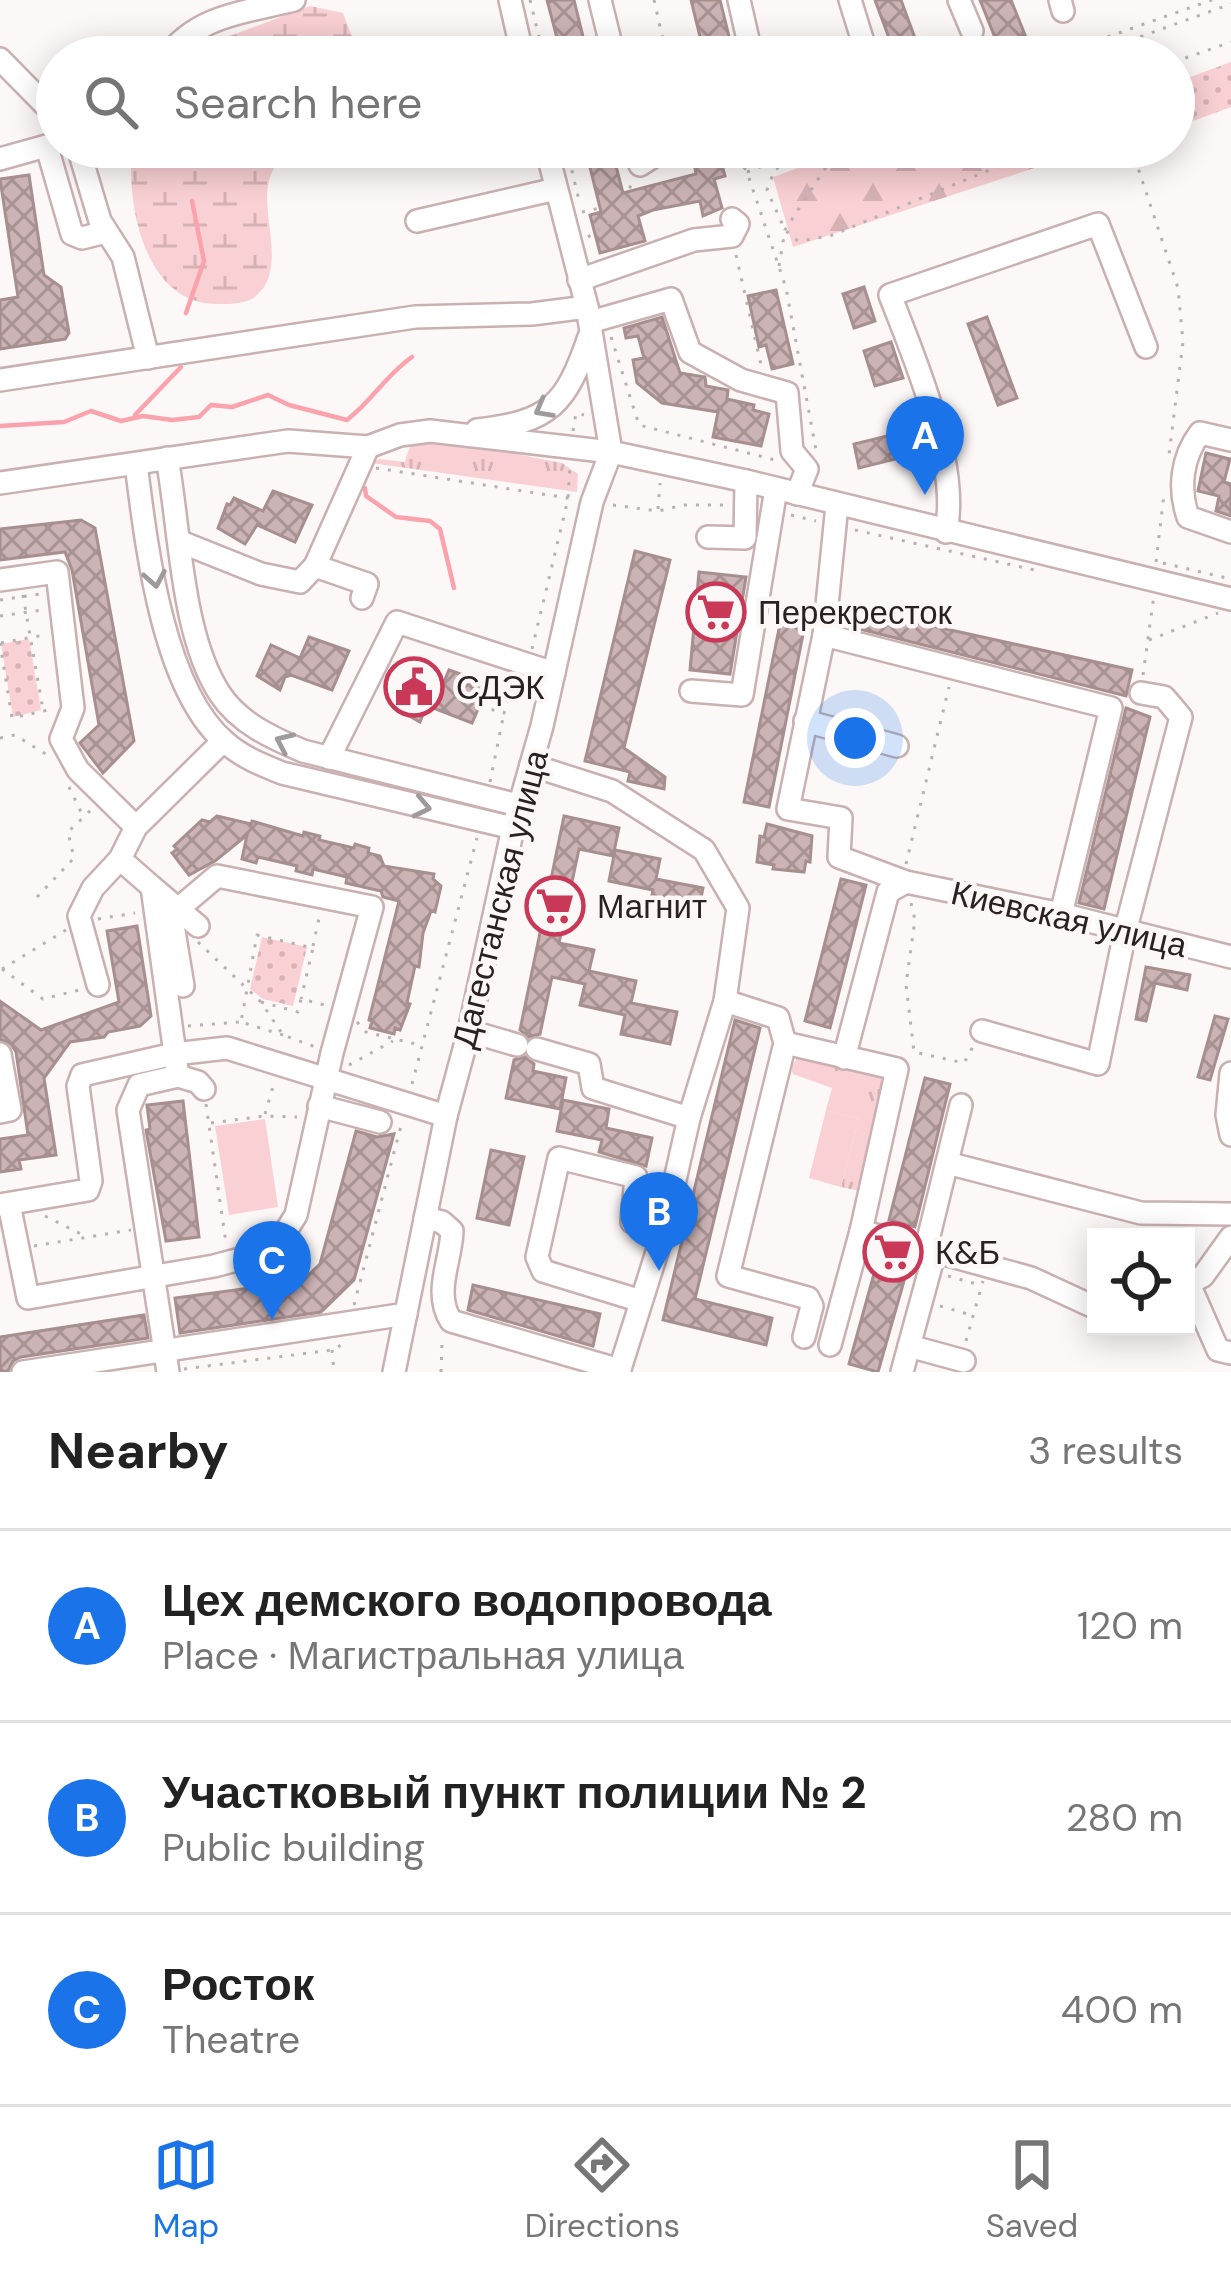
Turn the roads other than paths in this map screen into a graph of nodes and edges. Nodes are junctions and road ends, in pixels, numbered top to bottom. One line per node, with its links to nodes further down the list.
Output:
1 (294, 0): 8 (street)
2 (509, 0): 9 (street)
3 (600, 0): 10 (street)
4 (739, 0): 11 (street)
5 (850, 0): 12 (street)
6 (959, 0): 7 (street)
7 (972, 32)
8 (187, 36)
9 (518, 36)
10 (609, 36)
11 (747, 36)
12 (861, 36)
13 (0, 58): 14 (street)
14 (36, 95)
15 (36, 149): 16 (street)
16 (0, 158)
17 (57, 168): 23 (street)
18 (85, 168): 23 (street)
19 (551, 168): 20 (street)
20 (556, 189): 21 (street); 24 (street)
21 (417, 221)
22 (732, 227): 24 (street)
23 (106, 232): 27 (street)
24 (579, 280): 25 (street)
25 (593, 319): 27 (street); 29 (street, one-way to 29); 31 (street); 37 (street)
26 (1146, 347): 39 (street)
27 (148, 358): 28 (street)
28 (0, 380)
29 (452, 433): 31 (street); 32 (street)
30 (1231, 440): 40 (street)
31 (611, 452): 35 (street); 48 (street, Дагестанская улица)
32 (364, 456): 33 (street); 43 (street)
33 (167, 458): 34 (street); 42 (street)
34 (136, 464): 36 (street); 52 (street, one-way to 52)
35 (746, 481): 37 (street); 41 (street)
36 (0, 483)
37 (782, 498): 38 (street); 49 (street)
38 (837, 515): 39 (street); 47 (street)
39 (946, 532): 46 (street)
40 (1231, 532)
41 (708, 536)
42 (181, 542): 43 (street); 54 (street, one-way to 42)
43 (315, 566): 45 (street)
44 (0, 580): 57 (street)
45 (362, 598)
46 (1231, 599)
47 (824, 635): 51 (street); 62 (street)
48 (554, 673): 54 (street); 55 (street, Дагестанская улица)
49 (691, 692)
50 (1141, 693): 63 (street)
51 (806, 721): 53 (street); 60 (street, Киевская улица)
52 (223, 741): 57 (street); 58 (street, one-way to 58)
53 (897, 746)
54 (329, 758): 56 (street)
55 (531, 765): 56 (street, Дагестанская улица); 67 (street)
56 (518, 806): 58 (street, Дагестанская улица)
57 (136, 826): 59 (street)
58 (513, 828): 68 (street, Дагестанская улица)
59 (120, 859): 61 (street); 65 (street)
60 (906, 882): 62 (street, Киевская улица); 72 (street)
61 (153, 896): 66 (street); 73 (street); 75 (street)
62 (1061, 914): 63 (street, Киевская улица)
63 (1125, 932): 64 (street, Киевская улица); 69 (street)
64 (1231, 958)
65 (98, 985)
66 (183, 986)
67 (725, 1001): 70 (street); 81 (street)
68 (469, 1031): 80 (street, Дагестанская улица); 81 (street)
69 (982, 1031)
70 (784, 1043): 72 (street); 98 (street)
71 (0, 1054): 78 (street)
72 (844, 1058): 88 (street)
73 (176, 1065): 75 (street); 76 (street); 85 (street); 92 (street)
74 (1231, 1073): 83 (street)
75 (326, 1078): 79 (street); 80 (street)
76 (204, 1089)
77 (961, 1105): 84 (street)
78 (0, 1112)
79 (318, 1112): 82 (street); 92 (street)
80 (446, 1116): 87 (street, Дагестанская улица)
81 (689, 1118): 89 (street)
82 (380, 1122)
83 (1231, 1136)
84 (947, 1162): 86 (street); 91 (street)
85 (9, 1204): 92 (street)
86 (1231, 1214)
87 (425, 1218): 97 (street, Дагестанская улица); 104 (street)
88 (861, 1231): 91 (street); 99 (street)
89 (663, 1232): 95 (street); 95 (street)
90 (1231, 1237): 93 (street)
91 (930, 1257): 96 (street); 100 (street)
92 (153, 1277): 103 (street)
93 (1195, 1280)
94 (1195, 1299): 101 (street)
95 (641, 1301): 104 (street)
96 (1087, 1304)
97 (406, 1314): 103 (street); 106 (street, Дагестанская улица)
98 (804, 1337)
99 (830, 1345)
100 (909, 1346): 102 (street); 107 (street)
101 (1231, 1353)
102 (962, 1360)
103 (169, 1365): 105 (street)
104 (620, 1371)
105 (23, 1372)
106 (394, 1372)
107 (902, 1372)

